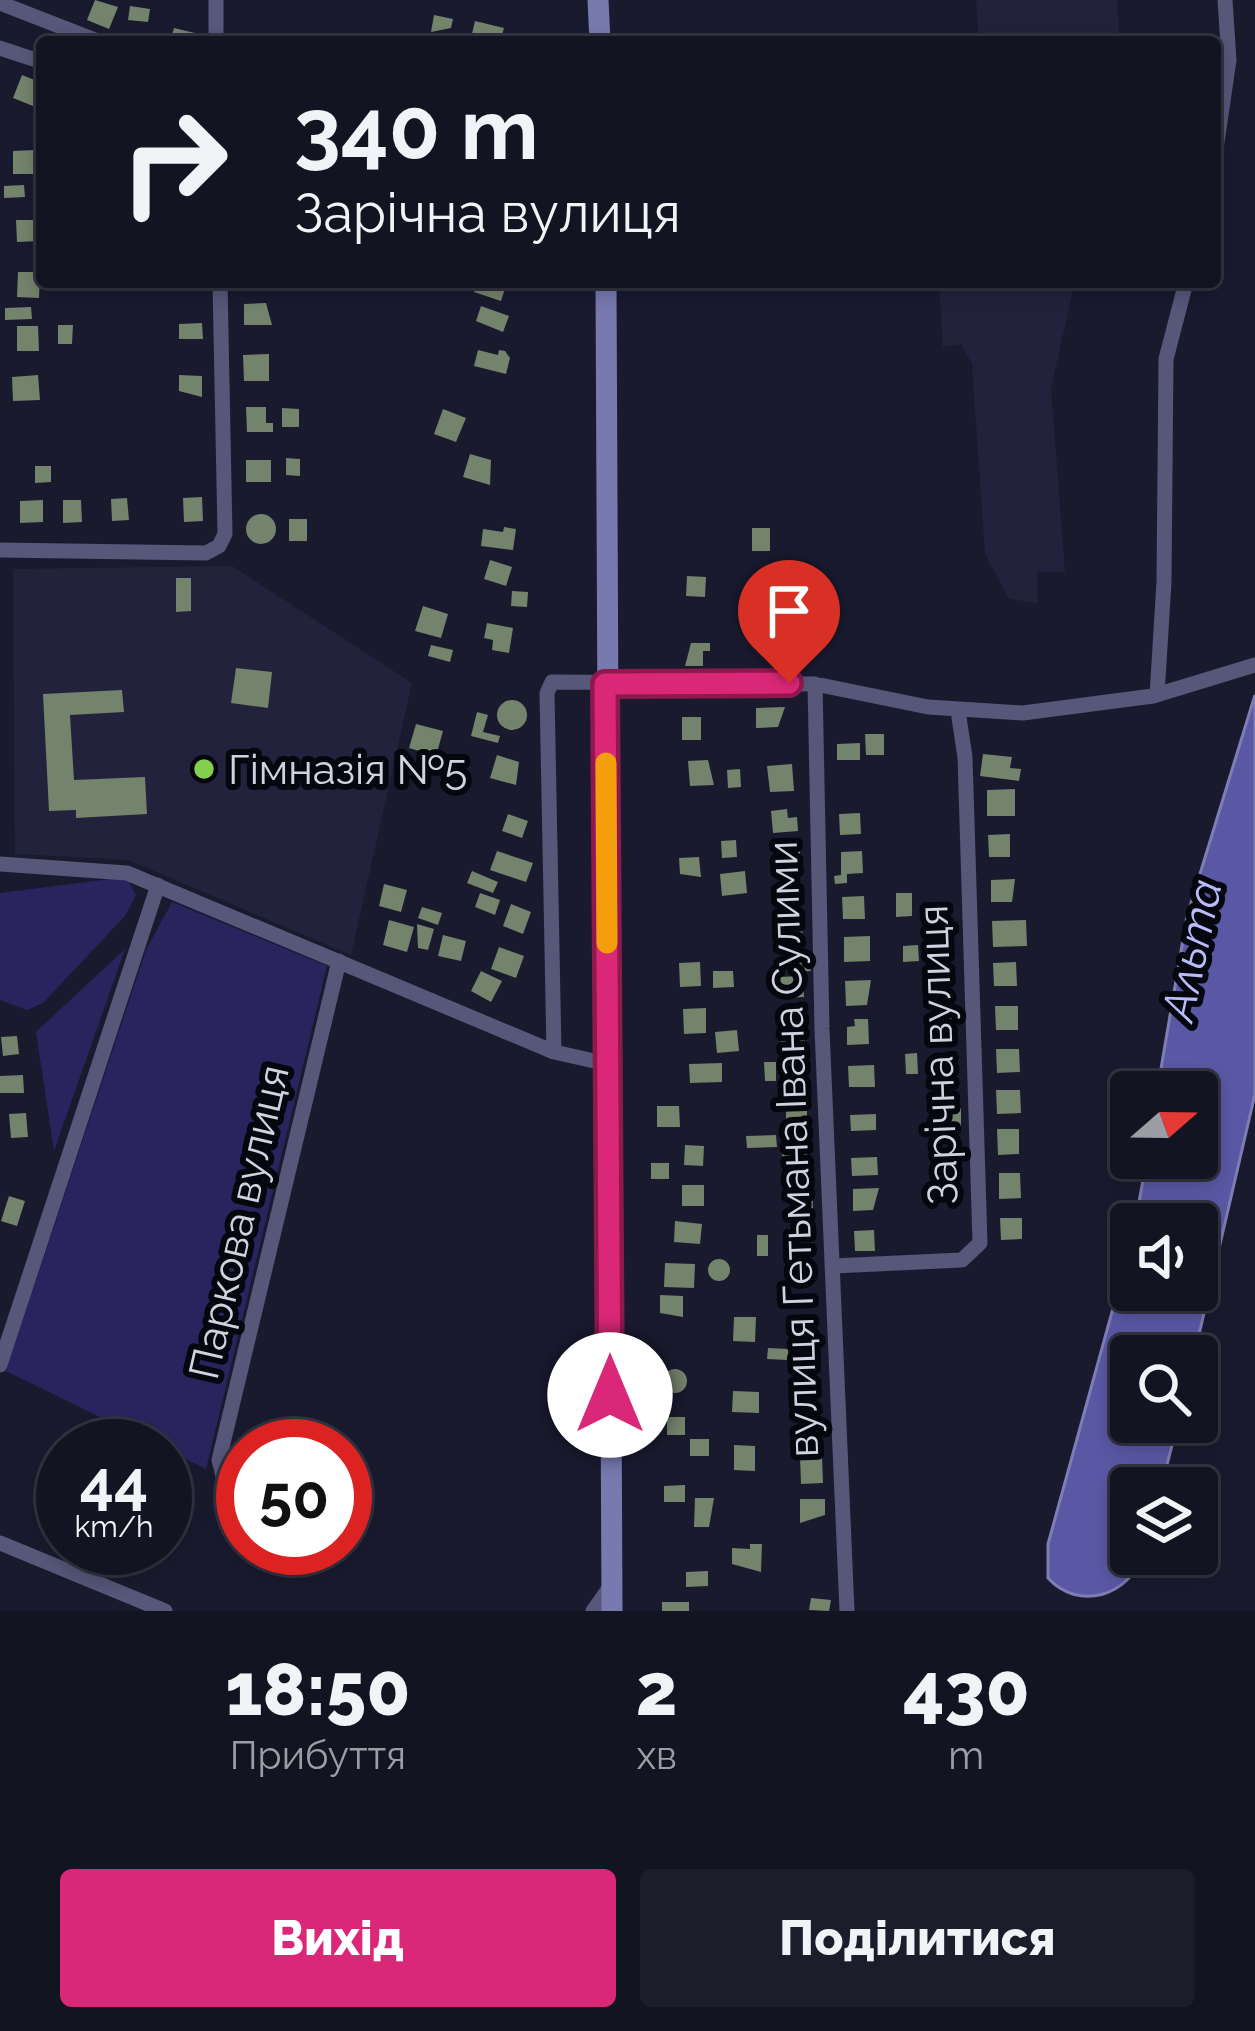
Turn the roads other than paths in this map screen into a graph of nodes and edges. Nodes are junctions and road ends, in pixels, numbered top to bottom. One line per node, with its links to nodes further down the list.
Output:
1 (216, 0): 6 (street)
2 (598, 0): 7 (main road)
3 (1225, 0): 10 (street)
4 (0, 3): 5 (street)
5 (85, 36)
6 (216, 36)
7 (600, 36)
8 (0, 48): 9 (street)
9 (36, 60)
10 (1221, 115)
11 (220, 288): 14 (street)
12 (606, 288): 16 (main road)
13 (1184, 288): 18 (street)
14 (0, 550)
15 (1251, 665): 18 (street)
16 (605, 684): 17 (street); 23 (street); 24 (main road)
17 (815, 684): 19 (street); 25 (street, вулиця Гетьмана Івана Сулими)
18 (1157, 694): 19 (street)
19 (958, 711): 25 (street, Зарічна вулиця)
20 (0, 864): 21 (street)
21 (158, 886): 22 (street); 26 (street)
22 (339, 961): 23 (street); 27 (street, Паркова вулиця)
23 (554, 1052): 24 (street)
24 (608, 1064): 29 (main road)
25 (833, 1266): 33 (street, вулиця Гетьмана Івана Сулими)
26 (0, 1365)
27 (229, 1419)
28 (0, 1544): 30 (street)
29 (612, 1584): 31 (street); 32 (main road)
30 (165, 1611)
31 (593, 1611)
32 (612, 1611)
33 (847, 1611)

